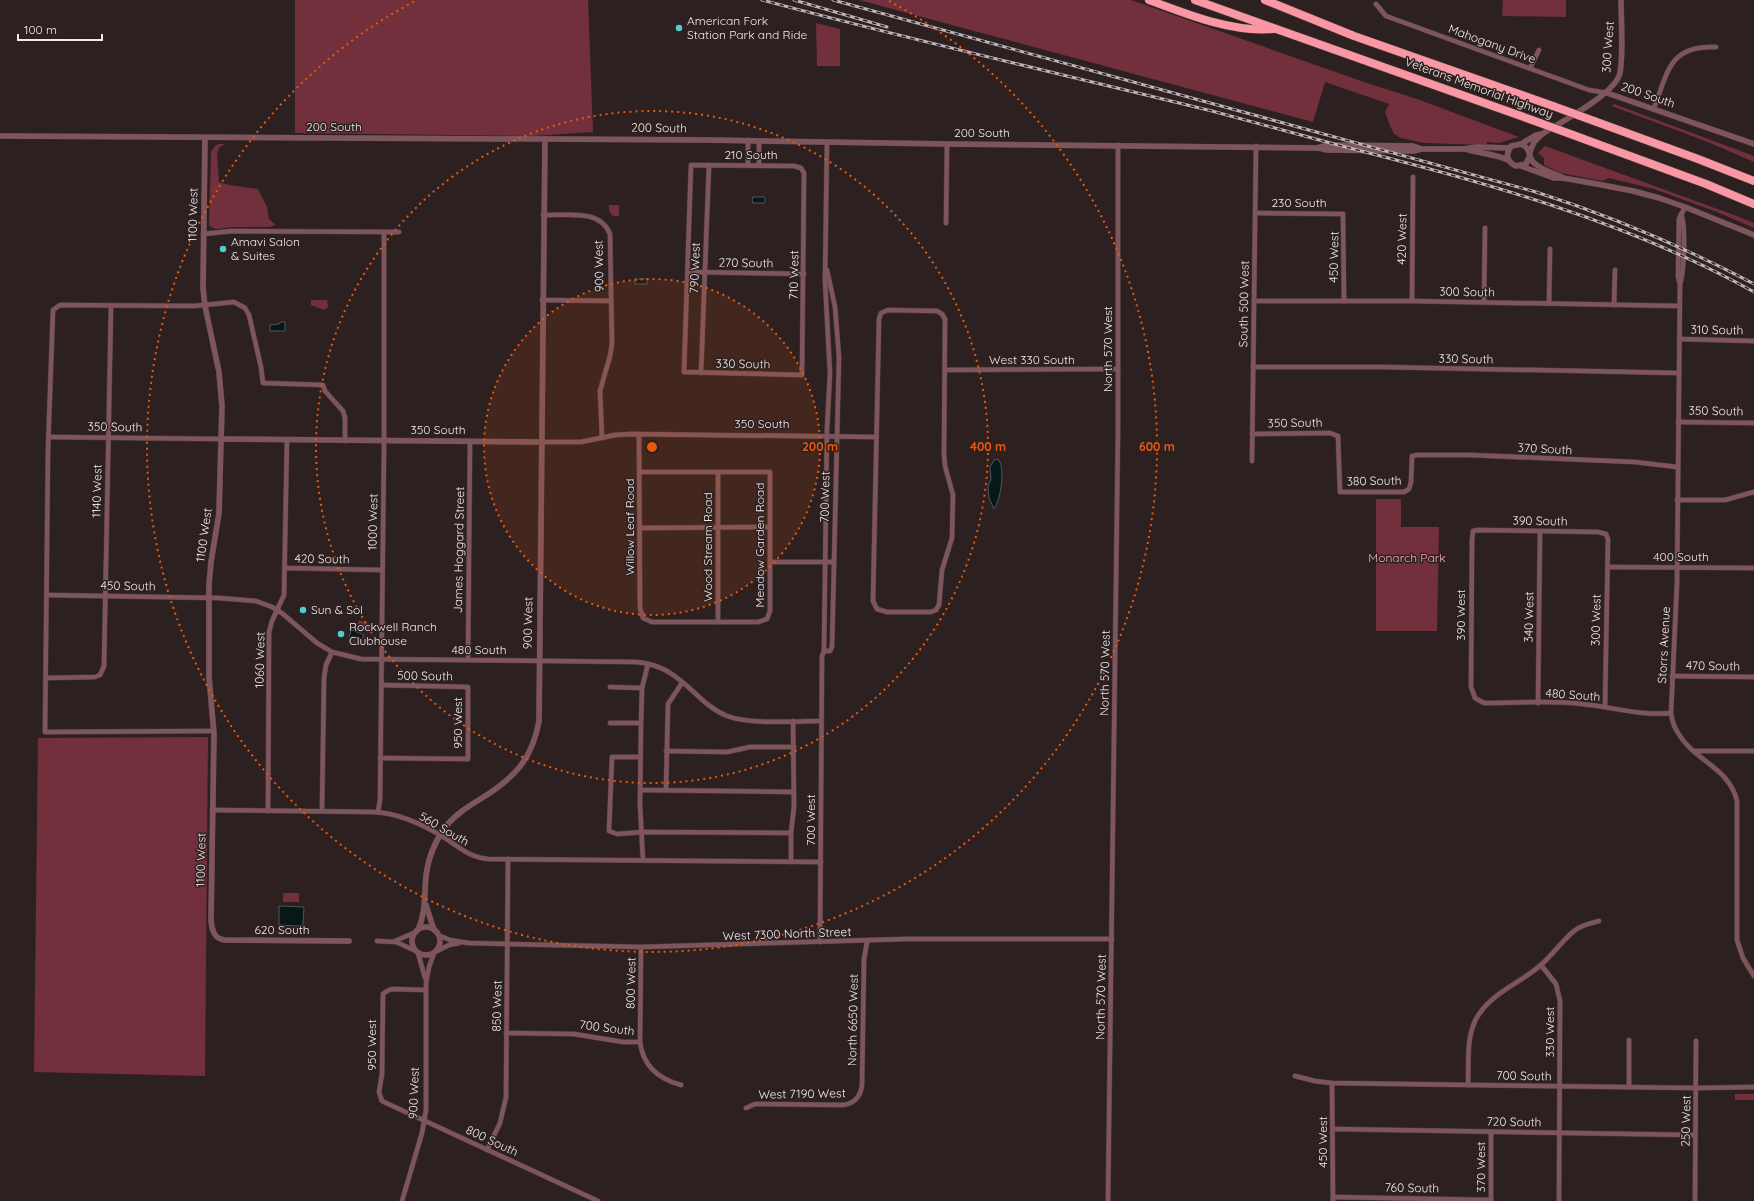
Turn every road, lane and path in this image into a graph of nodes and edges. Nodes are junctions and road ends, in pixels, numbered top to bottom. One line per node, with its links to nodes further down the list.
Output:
1 (1149, 0): 6 (highway)
2 (1195, 0): 6 (highway, Veterans Memorial Highway)
3 (1266, 0): 36 (highway, Veterans Memorial Highway, bridge)
4 (1621, 0): 10 (street, 300 West)
5 (1376, 4): 9 (street, Mahogany Drive)
6 (1277, 29): 37 (highway, Veterans Memorial Highway, bridge)
7 (1716, 47): 11 (street)
8 (1539, 50): 9 (street)
9 (1530, 68): 10 (street, Mahogany Drive)
10 (1607, 93): 11 (street, 200 South); 12 (street, 200 South)
11 (1654, 108): 21 (street, 200 South)
12 (1542, 134): 20 (street, 200 South); 26 (street, 200 South)
13 (0, 136): 14 (street, 200 South)
14 (205, 138): 15 (street, 200 South); 46 (street, 1100 West)
15 (545, 139): 16 (street, 200 South); 41 (street, 900 West)
16 (748, 140): 17 (street, 200 South); 30 (street)
17 (759, 141): 18 (street, 200 South); 31 (street)
18 (827, 142): 19 (street, 200 South); 49 (street, 700 West)
19 (947, 144): 22 (street, 200 South); 42 (street)
20 (1521, 144): 24 (street); 26 (street)
21 (1754, 144)
22 (1118, 145): 23 (street, 200 South); 68 (street, North 570 West)
23 (1256, 146): 25 (street, 200 South); 39 (street, South 500 West)
24 (1510, 148): 25 (street, 200 South); 27 (street)
25 (1463, 149): 27 (street, 200 South)
26 (1530, 154): 32 (street); 35 (street)
27 (1508, 160): 32 (street)
28 (691, 165): 29 (street, 210 South); 51 (street, 790 West)
29 (709, 165): 30 (street, 210 South); 52 (street, 790 West)
30 (748, 165): 31 (street, 210 South)
31 (759, 165): 33 (street, 210 South)
32 (1521, 166): 35 (street)
33 (805, 176): 53 (street, 710 West)
34 (1413, 177): 58 (street, 420 West)
35 (1563, 178): 38 (street)
36 (1754, 181)
37 (1754, 204)
38 (1685, 207): 47 (street); 64 (street, Storrs Avenue)
39 (1255, 213): 40 (street, 230 South); 57 (street, South 500 West)
40 (1343, 214): 55 (street, 450 West)
41 (543, 215): 54 (street, 900 West); 56 (street, 900 West)
42 (946, 223)
43 (1485, 228): 59 (street)
44 (384, 232): 45 (street); 46 (street); 87 (street, 1000 West)
45 (399, 232)
46 (203, 234): 63 (street, 1100 West)
47 (1754, 235)
48 (1550, 249): 60 (street)
49 (826, 265): 78 (street, 700 West); 79 (street, 700 West)
50 (1615, 270): 61 (street)
51 (688, 272): 52 (street, 270 South); 70 (street, 790 West)
52 (704, 272): 53 (street, 270 South); 71 (street, 790 West)
53 (804, 274): 73 (street, 710 West)
54 (542, 300): 56 (street, 900 West); 89 (street, 900 West)
55 (1344, 300): 57 (street, 300 South); 58 (street, 300 South)
56 (611, 301): 83 (street, 900 West)
57 (1254, 301): 67 (street, South 500 West)
58 (1412, 301): 59 (street, 300 South)
59 (1484, 302): 60 (street, 300 South)
60 (1549, 303): 61 (street, 300 South)
61 (1614, 305): 64 (street, 300 South)
62 (111, 306): 63 (street); 80 (street); 82 (street, 1140 West)
63 (205, 306): 84 (street, 1100 West); 86 (street)
64 (1680, 306): 65 (street, Storrs Avenue)
65 (1679, 339): 66 (street, 310 South); 72 (street, Storrs Avenue)
66 (1754, 341)
67 (1253, 367): 72 (street, 330 South); 77 (street, South 500 West)
68 (1118, 369): 69 (street, West 330 South); 166 (street, North 570 West)
69 (945, 370): 81 (street); 81 (street)
70 (684, 372): 71 (street, 330 South)
71 (701, 373): 73 (street, 330 South)
72 (1679, 373): 74 (street, Storrs Avenue)
73 (802, 375)
74 (1678, 422): 75 (street, 350 South); 91 (street, Storrs Avenue)
75 (1754, 423)
76 (639, 434): 78 (street, 350 South); 83 (street, 350 South); 92 (street, Willow Leaf Road)
77 (1252, 434): 90 (street, South 500 West); 95 (street, 350 South)
78 (827, 436): 79 (street, 350 South); 105 (street, 700 West)
79 (836, 436): 81 (street, 350 South); 106 (street, 700 West)
80 (49, 437): 82 (street, 350 South); 112 (street)
81 (876, 437)
82 (109, 438): 84 (street, 350 South); 113 (street, 1140 West)
83 (602, 438): 89 (street, 350 South)
84 (221, 440): 85 (street, 350 South); 114 (street, 1100 West)
85 (287, 440): 86 (street, 350 South); 109 (street, 1060 West)
86 (345, 441): 87 (street, 350 South)
87 (384, 441): 88 (street, 350 South); 111 (street, 1000 West)
88 (470, 442): 89 (street, 350 South); 120 (street, James Hoggard Street)
89 (541, 442): 121 (street, 900 West)
90 (1252, 461)
91 (1678, 467): 94 (street, 370 South); 97 (street, Storrs Avenue)
92 (640, 472): 93 (street); 100 (street, Willow Leaf Road)
93 (718, 472): 98 (street, Wood Stream Road); 99 (street, Meadow Garden Road)
94 (1409, 489): 95 (street, 380 South)
95 (1340, 492)
96 (1754, 492): 97 (street)
97 (1677, 500): 108 (street, Storrs Avenue)
98 (718, 527): 99 (street); 100 (street); 116 (street, Wood Stream Road)
99 (770, 527): 104 (street, Meadow Garden Road)
100 (640, 528): 116 (street, Willow Leaf Road)
101 (1473, 531): 102 (street, 390 South); 131 (street, 390 West)
102 (1540, 531): 103 (street, 390 South); 132 (street, 340 West)
103 (1606, 534): 107 (street, 300 West)
104 (770, 562): 105 (street); 116 (street, Meadow Garden Road)
105 (826, 562): 106 (street); 117 (street, 700 West)
106 (834, 562): 117 (street, 700 West)
107 (1608, 567): 108 (street, 400 South); 133 (street, 300 West)
108 (1677, 567): 110 (street, 400 South); 123 (street, Storrs Avenue)
109 (285, 568): 111 (street, 420 South); 115 (street, 1060 West)
110 (1754, 568)
111 (382, 570): 119 (street, 1000 West)
112 (47, 595): 113 (street, 450 South); 125 (street)
113 (106, 596): 114 (street, 450 South); 125 (street, 1140 West)
114 (210, 598): 115 (street, 480 South); 139 (street, 1100 West)
115 (278, 610): 118 (street, 480 South); 150 (street, 1060 West)
116 (718, 622)
117 (824, 651): 136 (street, 700 West)
118 (332, 652): 119 (street, 480 South); 151 (street)
119 (382, 660): 120 (street, 480 South); 127 (street, 1000 West)
120 (468, 660): 121 (street, 480 South)
121 (539, 660): 122 (street, 480 South); 155 (street, 900 West)
122 (648, 664): 126 (street, 480 South); 130 (street)
123 (1672, 676): 124 (street, 470 South); 134 (street, Storrs Avenue)
124 (1754, 677)
125 (46, 678): 139 (street)
126 (682, 683): 135 (street, 480 South); 142 (street)
127 (382, 685): 128 (street, 500 South); 145 (street, 1000 West)
128 (468, 687): 145 (street, 950 West)
129 (610, 687): 130 (street)
130 (642, 688): 138 (street)
131 (1475, 698): 132 (street, 480 South)
132 (1538, 703): 133 (street, 480 South)
133 (1605, 707): 134 (street, 480 South)
134 (1671, 713): 141 (street, Storrs Avenue)
135 (793, 721): 136 (street, 480 South); 140 (street)
136 (821, 721): 159 (street, 700 West)
137 (610, 722): 138 (street)
138 (641, 723): 144 (street)
139 (214, 731): 149 (street, 1100 West)
140 (794, 748): 142 (street); 148 (street)
141 (1694, 750): 143 (street); 178 (street, Storrs Avenue)
142 (666, 751): 147 (street)
143 (1754, 751)
144 (640, 757): 146 (street); 153 (street)
145 (380, 758): 152 (street, 1000 West)
146 (640, 790): 147 (street); 153 (street)
147 (666, 790): 148 (street)
148 (794, 792): 154 (street)
149 (212, 810): 150 (street, 560 South); 165 (street, 1100 West)
150 (268, 810): 151 (street, 560 South)
151 (322, 811): 152 (street, 560 South)
152 (378, 812): 155 (street, 560 South)
153 (643, 832): 154 (street); 157 (street)
154 (791, 834): 158 (street)
155 (440, 835): 156 (street, 560 South); 160 (street, 900 West)
156 (508, 859): 157 (street, 560 South); 173 (street, 850 West)
157 (643, 860): 158 (street, 560 South)
158 (791, 862): 159 (street, 560 South)
159 (821, 862): 171 (street, 700 West)
160 (426, 901): 162 (street, 900 West); 163 (street, 900 West)
161 (1599, 921): 177 (street)
162 (434, 930): 163 (street); 164 (street)
163 (417, 931): 169 (street); 175 (street)
164 (438, 935): 170 (street, West 7300 North Street); 176 (street)
165 (216, 936): 167 (street, 620 South)
166 (1112, 939): 172 (street, West 7300 North Street); 207 (street, North 570 West)
167 (349, 941)
168 (377, 941): 169 (street)
169 (392, 941): 175 (street)
170 (463, 942): 173 (street, West 7300 North Street); 176 (street, West 7300 North Street)
171 (820, 942): 172 (street, West 7300 North Street); 174 (street, West 7300 North Street)
172 (867, 942): 194 (street, North 6650 West)
173 (507, 944): 174 (street, West 7300 North Street); 181 (street, 850 West)
174 (641, 947): 184 (street, 800 West)
175 (417, 952): 176 (street); 179 (street, 900 West)
176 (435, 952): 179 (street, 900 West)
177 (1541, 965): 188 (street); 189 (street, 330 West)
178 (1754, 976)
179 (426, 983): 180 (street, 900 West)
180 (426, 990): 193 (street, 950 West); 196 (street, 900 West)
181 (506, 1034): 184 (street, 700 South); 201 (street, 850 West)
182 (1629, 1040): 190 (street)
183 (1696, 1041): 192 (street, 250 West)
184 (640, 1042): 187 (street, 700 South)
185 (1295, 1076): 186 (street, 700 South)
186 (1332, 1083): 188 (street, 700 South); 197 (street, 450 West)
187 (682, 1085)
188 (1468, 1085): 189 (street, 700 South)
189 (1560, 1086): 190 (street, 700 South); 199 (street, 330 West)
190 (1629, 1087): 192 (street, 700 South)
191 (1754, 1087): 192 (street, 700 South)
192 (1696, 1088): 200 (street, 250 West)
193 (379, 1097): 196 (street, 800 South)
194 (857, 1099): 195 (street, West 7190 West)
195 (746, 1108)
196 (424, 1121): 201 (street, 800 South); 205 (street, 900 West)
197 (1333, 1129): 198 (street, 720 South); 202 (street, 450 West)
198 (1491, 1132): 199 (street, 720 South); 204 (street, 370 West)
199 (1560, 1133): 200 (street, 720 South); 208 (street, 330 West)
200 (1696, 1135): 209 (street, 250 West)
201 (487, 1150): 206 (street, 800 South)
202 (1333, 1199): 203 (street, 760 South)
203 (1404, 1200): 204 (street, 760 South)
204 (1491, 1200)
205 (402, 1201)
206 (598, 1201)
207 (1108, 1201)
208 (1559, 1201)
209 (1695, 1201)

